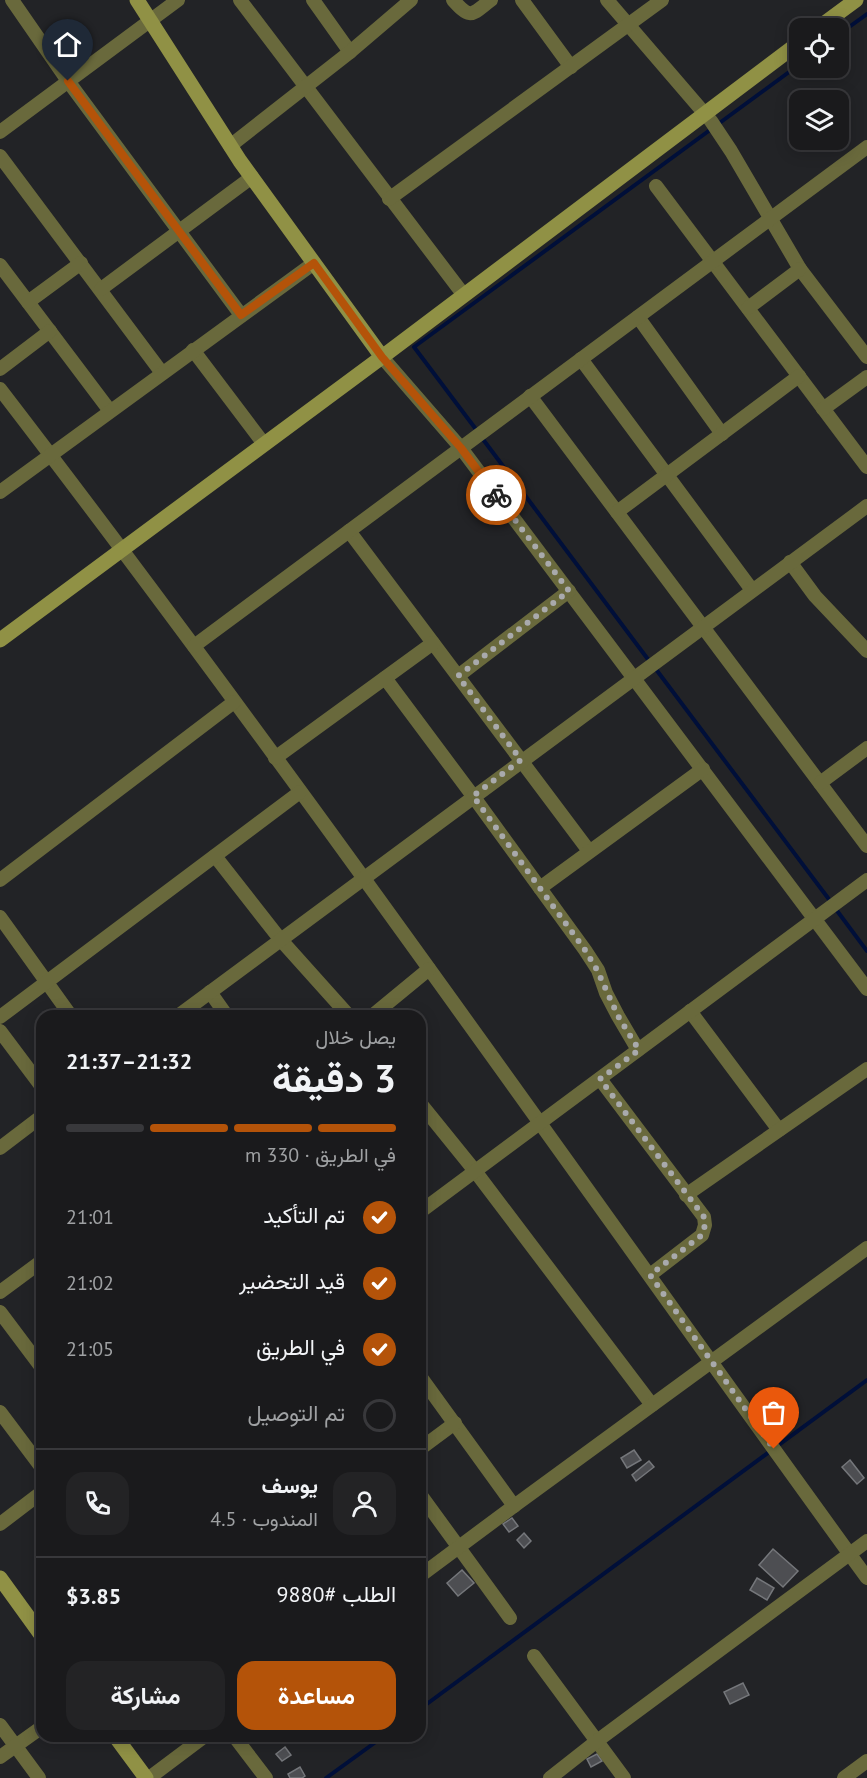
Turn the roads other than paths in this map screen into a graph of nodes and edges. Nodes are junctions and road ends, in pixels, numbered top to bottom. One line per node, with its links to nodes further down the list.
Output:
1 (12, 0): 19 (street)
2 (137, 0): 14 (main road)
3 (178, 0): 14 (street)
4 (240, 0): 20 (street)
5 (313, 0): 17 (street)
6 (411, 0): 17 (street)
7 (453, 0): 8 (street)
8 (491, 0)
9 (522, 0): 18 (street)
10 (607, 0): 15 (street)
11 (662, 0): 15 (street)
12 (856, 0): 13 (main road)
13 (832, 18)
14 (150, 21): 19 (street); 23 (main road)
15 (627, 26): 18 (street); 21 (street)
16 (789, 50): 21 (main road)
17 (350, 52): 20 (street)
18 (571, 66): 28 (street)
19 (68, 81): 22 (street); 30 (street)
20 (304, 87): 23 (street); 28 (street)
21 (704, 112): 29 (street); 37 (main road)
22 (0, 132)
23 (230, 146): 26 (main road)
24 (867, 147): 29 (street)
25 (0, 156): 32 (street)
26 (252, 177): 30 (street); 33 (main road)
27 (656, 186): 31 (street)
28 (389, 199): 37 (street)
29 (771, 219): 31 (street); 35 (street)
30 (179, 231): 36 (street); 40 (street)
31 (713, 261): 39 (street); 41 (street)
32 (81, 263): 36 (street); 38 (street)
33 (314, 263): 40 (street); 44 (main road)
34 (0, 265): 38 (street)
35 (800, 269): 39 (street); 45 (street)
36 (100, 289): 48 (street)
37 (463, 294): 44 (main road)
38 (28, 302): 42 (street)
39 (748, 308): 49 (street)
40 (241, 315): 43 (street)
41 (638, 317): 46 (street); 55 (street)
42 (50, 331): 47 (street); 54 (street)
43 (193, 350): 48 (street); 56 (street)
44 (382, 357): 56 (main road); 57 (street)
45 (867, 357)
46 (581, 359): 52 (street); 60 (street)
47 (0, 369)
48 (162, 373): 54 (street)
49 (799, 376): 53 (street); 55 (street)
50 (867, 377): 53 (street)
51 (0, 389): 58 (street)
52 (530, 396): 57 (street); 63 (street)
53 (824, 409): 59 (street)
54 (110, 411): 58 (street)
55 (722, 434): 60 (street)
56 (264, 444): 65 (main road)
57 (461, 448): 64 (street); 68 (street)
58 (51, 454): 61 (street); 65 (street)
59 (867, 467)
60 (667, 475): 63 (street); 67 (street)
61 (0, 492)
62 (867, 506): 66 (street)
63 (617, 512): 69 (street)
64 (349, 531): 71 (street); 72 (street)
65 (122, 548): 70 (main road); 72 (street)
66 (790, 562): 67 (street); 73 (street)
67 (752, 590): 69 (street)
68 (569, 591): 74 (street); 75 (street)
69 (702, 627): 75 (street); 82 (street)
70 (0, 640)
71 (434, 643): 74 (street); 76 (street)
72 (194, 646): 77 (street)
73 (867, 651)
74 (458, 676): 80 (street)
75 (634, 676): 80 (street); 81 (street)
76 (385, 678): 79 (street); 84 (street)
77 (234, 702): 79 (street); 89 (street)
78 (867, 748): 82 (street)
79 (275, 758): 83 (street)
80 (521, 760): 84 (street); 86 (street)
81 (703, 769): 86 (street); 93 (street)
82 (820, 783): 85 (street)
83 (300, 792): 87 (street); 88 (street)
84 (473, 796): 88 (street); 91 (street)
85 (867, 846)
86 (589, 851): 91 (street)
87 (215, 856): 94 (street); 96 (street)
88 (363, 878): 94 (street); 95 (street)
89 (0, 880)
90 (867, 880): 93 (street)
91 (540, 888): 107 (street)
92 (0, 917): 96 (street)
93 (814, 919): 97 (street); 104 (street)
94 (280, 939): 98 (street); 102 (street)
95 (429, 969): 103 (street); 113 (street)
96 (46, 982): 99 (street); 105 (street)
97 (867, 988)
98 (210, 992): 100 (street); 101 (street)
99 (67, 1010)
100 (186, 1010)
101 (223, 1010)
102 (344, 1010)
103 (379, 1010)
104 (690, 1011): 107 (street); 114 (street)
105 (0, 1017)
106 (0, 1031): 109 (street)
107 (639, 1050): 110 (street)
108 (867, 1069): 114 (street)
109 (36, 1079)
110 (600, 1079): 113 (street); 117 (street)
111 (426, 1110): 116 (street)
112 (36, 1121): 115 (street)
113 (541, 1123): 116 (street); 121 (street)
114 (779, 1130): 117 (street)
115 (0, 1148)
116 (475, 1171): 118 (street); 127 (street)
117 (686, 1195): 121 (street)
118 (426, 1208)
119 (867, 1248): 125 (street)
120 (36, 1266): 122 (street)
121 (650, 1275): 125 (street)
122 (0, 1293)
123 (0, 1312): 124 (street)
124 (36, 1360)
125 (711, 1361): 127 (street); 138 (street)
126 (426, 1384): 129 (street)
127 (652, 1405): 134 (street)
128 (0, 1412): 131 (street)
129 (455, 1423): 130 (street); 134 (street)
130 (426, 1445)
131 (36, 1460)
132 (36, 1497): 135 (street)
133 (426, 1502): 137 (street)
134 (514, 1506): 137 (street)
135 (0, 1524)
136 (867, 1541): 138 (street)
137 (459, 1548): 139 (street); 142 (street)
138 (849, 1554): 141 (street); 147 (street)
139 (426, 1572)
140 (0, 1578): 143 (main road)
141 (867, 1578)
142 (510, 1618)
143 (36, 1628)
144 (534, 1656): 147 (street)
145 (0, 1725): 151 (street)
146 (36, 1731): 151 (street)
147 (597, 1741): 157 (street); 158 (street)
148 (120, 1742): 155 (main road)
149 (197, 1742): 155 (street)
150 (239, 1742): 156 (street)
151 (15, 1745): 152 (street); 154 (street)
152 (0, 1757)
153 (867, 1761): 159 (street)
154 (39, 1778)
155 (148, 1778)
156 (266, 1778)
157 (550, 1778)
158 (624, 1778)
159 (844, 1778)

